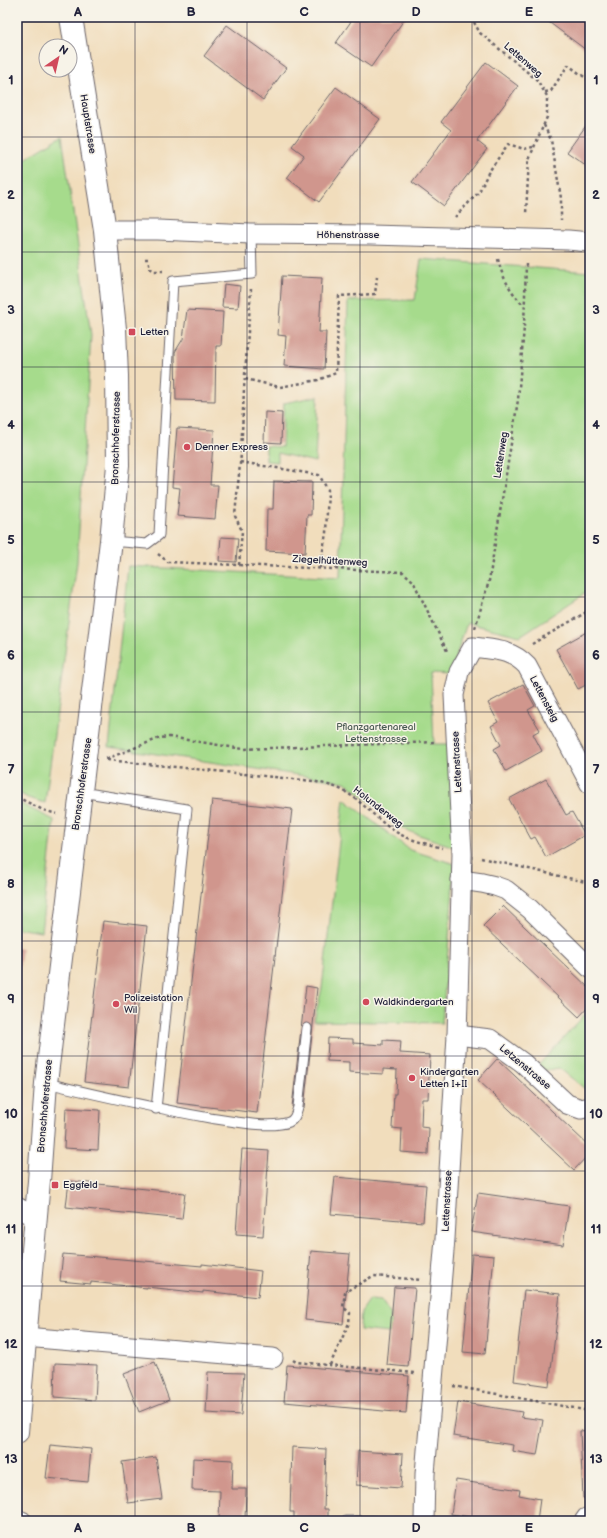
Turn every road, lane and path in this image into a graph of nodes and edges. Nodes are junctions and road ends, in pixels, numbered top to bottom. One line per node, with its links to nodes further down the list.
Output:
1 (71, 17): 8 (main road, Hauptstrasse)
2 (471, 17): 4 (path, Lettenweg)
3 (590, 81): 4 (path)
4 (545, 92): 5 (path, Lettenweg)
5 (543, 125): 6 (path, Lettenweg); 12 (path)
6 (534, 147): 7 (path, Lettenweg); 10 (path)
7 (526, 214)
8 (105, 230): 9 (street, Höhenstrasse); 22 (main road, Bronschhoferstrasse)
9 (252, 234): 10 (street, Höhenstrasse); 16 (lane)
10 (444, 237): 11 (street, Höhenstrasse)
11 (496, 238): 12 (street, Höhenstrasse); 19 (path)
12 (561, 240): 13 (street, Höhenstrasse)
13 (590, 242)
14 (145, 259): 18 (path)
15 (526, 264): 19 (path, Lettenweg)
16 (252, 274): 18 (lane); 20 (path)
17 (377, 277): 20 (path)
18 (173, 281): 23 (lane)
19 (524, 306): 28 (path, Lettenweg)
20 (245, 379): 21 (path)
21 (240, 462): 24 (path); 25 (path)
22 (111, 541): 23 (lane); 32 (main road, Bronschhoferstrasse)
23 (147, 544): 24 (path, Ziegelhüttenweg)
24 (239, 565): 25 (path, Ziegelhüttenweg)
25 (320, 568): 29 (path, Ziegelhüttenweg)
26 (590, 610): 27 (path)
27 (536, 642)
28 (473, 647): 29 (street, Lettenstrasse); 31 (street, Lettensteig)
29 (459, 672): 30 (street, Lettenstrasse)
30 (457, 741): 35 (street, Lettenstrasse); 35 (path, Holunderweg)
31 (590, 784)
32 (81, 792): 41 (main road, Bronschhoferstrasse); 43 (lane)
33 (17, 797): 34 (path)
34 (58, 815)
35 (462, 854): 36 (street, Lettenstrasse); 37 (path, Holunderweg)
36 (461, 880): 38 (street); 40 (street, Lettenstrasse)
37 (590, 883)
38 (590, 968)
39 (307, 1028): 43 (lane)
40 (456, 1035): 42 (street, Letzenstrasse); 45 (street, Lettenstrasse)
41 (46, 1083): 43 (lane); 44 (main road, Bronschhoferstrasse)
42 (590, 1107)
43 (156, 1109)
44 (26, 1212): 46 (main road, Bronschhoferstrasse)
45 (441, 1281): 48 (path); 49 (street, Lettenstrasse)
46 (25, 1337): 47 (street); 50 (main road, Bronschhoferstrasse)
47 (273, 1358): 48 (path)
48 (330, 1365): 49 (path)
49 (433, 1378): 51 (path); 58 (street, Lettenstrasse)
50 (19, 1388): 52 (main road, Bronschhoferstrasse)
51 (590, 1411)
52 (17, 1432)
53 (590, 1511): 59 (lane)
54 (17, 1520): 55 (street)
55 (22, 1521)
56 (345, 1521): 57 (lane)
57 (374, 1521)
58 (424, 1521)
59 (578, 1521)

